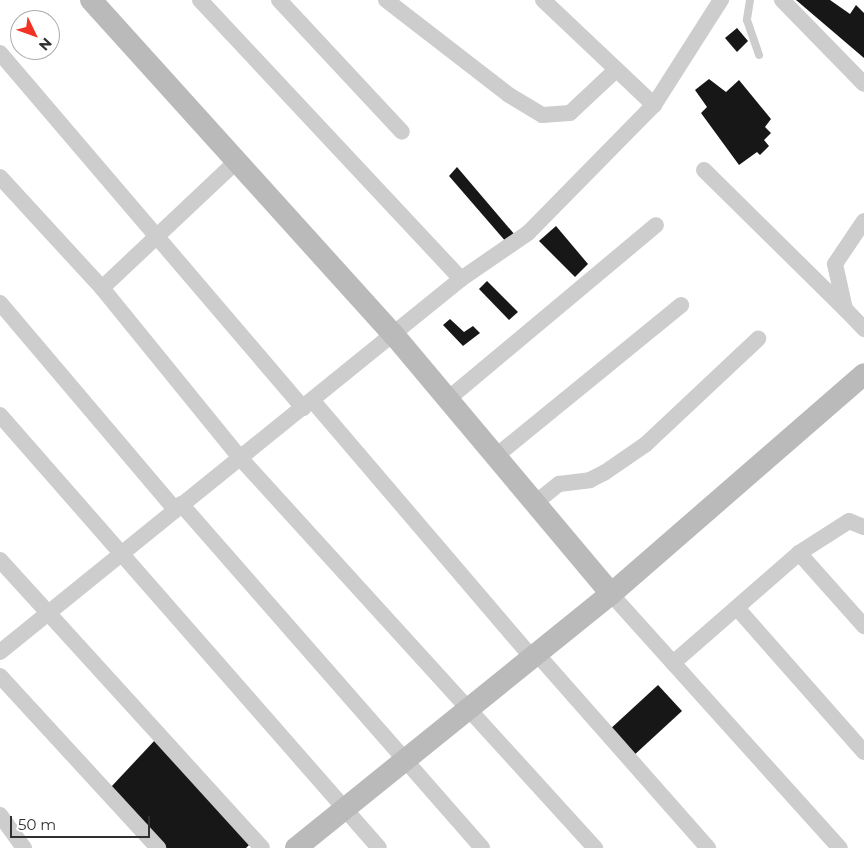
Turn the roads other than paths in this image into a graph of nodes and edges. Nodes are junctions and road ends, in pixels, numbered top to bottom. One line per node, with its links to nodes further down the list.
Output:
1 (91, 0): 15 (street)
2 (200, 0): 21 (street)
3 (279, 0): 14 (street)
4 (386, 0): 11 (street)
5 (543, 0): 11 (street)
6 (721, 0): 13 (street)
7 (750, 0): 10 (lane)
8 (782, 0): 12 (street)
9 (0, 53): 20 (street)
10 (759, 54)
11 (616, 70): 13 (street)
12 (864, 84)
13 (654, 105): 21 (street)
14 (402, 132)
15 (237, 161): 20 (street); 27 (street)
16 (704, 170): 25 (street)
17 (0, 177): 22 (street)
18 (864, 221): 25 (street)
19 (656, 224): 30 (street)
20 (157, 236): 22 (street); 31 (street)
21 (461, 279): 27 (street)
22 (102, 288): 34 (street)
23 (0, 303): 36 (street)
24 (681, 305): 33 (street)
25 (845, 309): 26 (street)
26 (864, 329)
27 (394, 335): 30 (street); 31 (street)
28 (758, 339): 35 (street)
29 (864, 374): 41 (street)
30 (448, 399): 33 (street)
31 (307, 404): 34 (street); 46 (street)
32 (0, 416): 38 (street)
33 (496, 456): 35 (street)
34 (242, 460): 36 (street); 49 (street)
35 (534, 504): 41 (street)
36 (178, 507): 38 (street); 51 (street)
37 (864, 527): 39 (street)
38 (120, 553): 43 (street); 52 (street)
39 (800, 553): 42 (street); 44 (street)
40 (0, 560): 43 (street)
41 (611, 594): 46 (street); 47 (street)
42 (737, 608): 47 (street); 50 (street)
43 (46, 614): 45 (street); 56 (street)
44 (864, 626)
45 (0, 652)
46 (534, 656): 49 (street); 61 (street)
47 (673, 664): 62 (street)
48 (0, 676): 55 (street)
49 (470, 709): 51 (street); 60 (street)
50 (864, 752)
51 (405, 761): 52 (street); 59 (street)
52 (346, 809): 57 (street); 58 (street)
53 (0, 815): 54 (street)
54 (24, 848)
55 (158, 848)
56 (262, 848)
57 (296, 848)
58 (379, 848)
59 (482, 848)
60 (595, 848)
61 (708, 848)
62 (840, 848)

